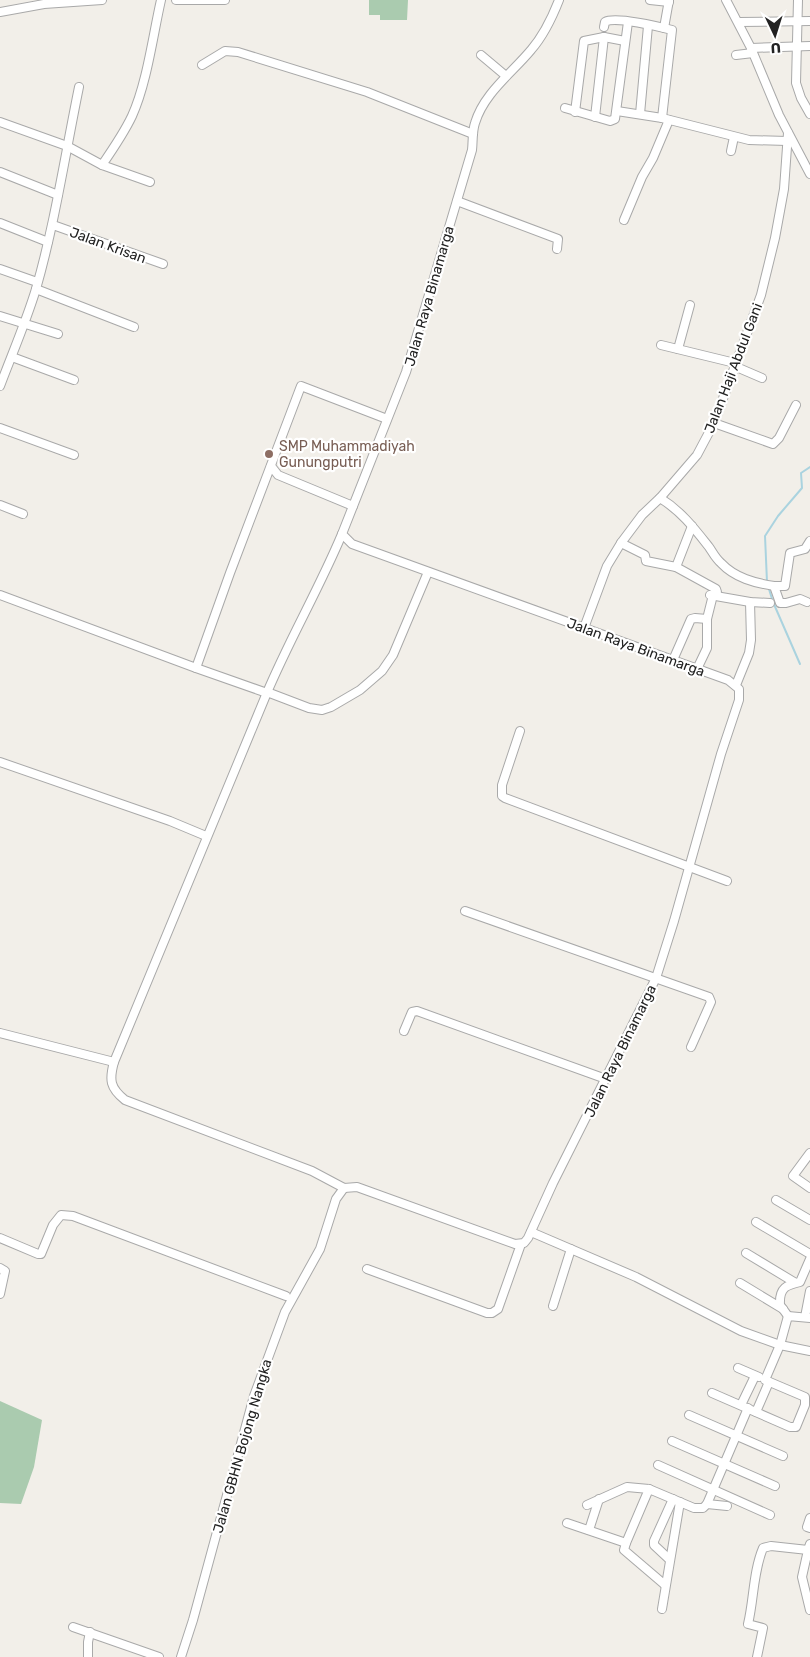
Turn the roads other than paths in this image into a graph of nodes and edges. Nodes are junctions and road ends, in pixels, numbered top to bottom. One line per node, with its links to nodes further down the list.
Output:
1 (102, 0): 10 (street)
2 (161, 0): 41 (street)
3 (176, 0): 4 (street)
4 (225, 0)
5 (559, 0): 26 (street, Jalan Raya Binamarga)
6 (650, 0): 9 (street)
7 (726, 0): 14 (street)
8 (798, 0): 11 (street)
9 (669, 1): 17 (street)
10 (0, 12)
11 (798, 21): 12 (street); 14 (street); 20 (street)
12 (810, 21)
13 (628, 22): 15 (street); 16 (street); 19 (street)
14 (739, 22): 22 (street)
15 (648, 26): 17 (street); 31 (street)
16 (604, 27)
17 (664, 28): 34 (street)
18 (604, 37): 19 (street); 30 (street); 33 (street)
19 (625, 41): 29 (street)
20 (798, 46): 21 (street); 22 (street); 32 (street)
21 (810, 46)
22 (752, 50): 24 (street); 38 (street)
23 (481, 55): 26 (street)
24 (736, 55)
25 (202, 65): 36 (street)
26 (506, 76): 36 (street, Jalan Raya Binamarga)
27 (80, 87): 39 (street)
28 (564, 108): 30 (street)
29 (617, 111): 31 (street); 33 (street)
30 (575, 112): 33 (street)
31 (640, 114): 34 (street)
32 (810, 114)
33 (595, 117)
34 (666, 119): 37 (street); 47 (street)
35 (0, 122): 39 (street)
36 (473, 134): 46 (street, Jalan Raya Binamarga)
37 (734, 137): 38 (street); 40 (street)
38 (788, 137): 43 (street); 63 (street, Jalan Haji Abdul Gani)
39 (67, 146): 41 (street); 45 (street)
40 (731, 150)
41 (102, 165): 44 (street)
42 (0, 172): 45 (street)
43 (810, 174)
44 (150, 182)
45 (58, 195): 49 (street)
46 (457, 201): 51 (street); 69 (street, Jalan Raya Binamarga)
47 (624, 220)
48 (0, 223): 50 (street)
49 (53, 225): 50 (street); 52 (street, Jalan Krisan)
50 (48, 242): 54 (street)
51 (557, 249)
52 (163, 264)
53 (0, 269): 54 (street)
54 (37, 285): 57 (street); 58 (street)
55 (690, 305): 61 (street)
56 (0, 316): 57 (street)
57 (23, 324): 59 (street); 62 (street)
58 (134, 327)
59 (58, 334)
60 (661, 345): 61 (street)
61 (678, 349): 63 (street)
62 (12, 357): 64 (street); 66 (street)
63 (735, 364): 65 (street); 70 (street, Jalan Haji Abdul Gani)
64 (2, 376): 67 (street)
65 (762, 378)
66 (74, 380)
67 (0, 386)
68 (796, 405): 70 (street)
69 (387, 419): 73 (street); 76 (street, Jalan Raya Binamarga)
70 (714, 423): 74 (street, Jalan Haji Abdul Gani)
71 (0, 428): 72 (street)
72 (74, 455)
73 (271, 466): 76 (street); 93 (street)
74 (660, 498): 78 (street); 81 (street, Jalan Haji Abdul Gani)
75 (0, 505): 77 (street)
76 (353, 506): 79 (street, Jalan Raya Binamarga)
77 (23, 514)
78 (692, 526): 82 (street); 84 (street)
79 (342, 534): 83 (street, Jalan Raya Binamarga); 96 (street)
80 (810, 541): 84 (street)
81 (622, 543): 82 (street); 91 (street, Jalan Haji Abdul Gani)
82 (676, 567): 86 (street)
83 (428, 572): 91 (street, Jalan Raya Binamarga); 96 (street)
84 (770, 586): 88 (street)
85 (0, 595): 93 (street)
86 (711, 595): 87 (street); 90 (street)
87 (750, 602): 89 (street); 95 (street)
88 (807, 602)
89 (770, 603)
90 (707, 619): 92 (street); 94 (street)
91 (584, 628): 92 (street, Jalan Raya Binamarga)
92 (673, 660): 94 (street, Jalan Raya Binamarga)
93 (196, 668): 96 (street)
94 (697, 669): 95 (street, Jalan Raya Binamarga)
95 (736, 685): 100 (street, Jalan Raya Binamarga)
96 (267, 693): 99 (street)
97 (520, 731): 100 (street)
98 (0, 762): 99 (street)
99 (206, 836): 107 (street)
100 (690, 867): 101 (street); 103 (street, Jalan Raya Binamarga)
101 (727, 881)
102 (465, 910): 103 (street)
103 (656, 978): 106 (street); 108 (street, Jalan Raya Binamarga)
104 (404, 1031): 108 (street)
105 (0, 1033): 107 (street)
106 (691, 1047)
107 (114, 1062): 110 (street)
108 (606, 1079): 115 (street, Jalan Raya Binamarga)
109 (810, 1153): 111 (street)
110 (344, 1188): 117 (street); 170 (street, Jalan GBHN Bojong Nangka)
111 (810, 1188)
112 (776, 1200): 113 (street)
113 (810, 1220)
114 (756, 1222): 120 (street)
115 (531, 1232): 117 (street, Jalan Raya Binamarga); 118 (street)
116 (0, 1238): 128 (street)
117 (521, 1244): 123 (street)
118 (571, 1249): 129 (street); 133 (street)
119 (746, 1253): 124 (street)
120 (810, 1254)
121 (810, 1259): 124 (street)
122 (0, 1268): 127 (street)
123 (367, 1269)
124 (794, 1282): 130 (street)
125 (740, 1283): 130 (street)
126 (810, 1291): 132 (street)
127 (0, 1294)
128 (286, 1296)
129 (553, 1306)
130 (782, 1309): 131 (street)
131 (788, 1316): 132 (street); 133 (street)
132 (807, 1317)
133 (780, 1345): 134 (street); 137 (street)
134 (810, 1351)
135 (738, 1368): 136 (street)
136 (755, 1376): 137 (street); 139 (street)
137 (767, 1381): 140 (street); 140 (street)
138 (712, 1392): 139 (street)
139 (744, 1407): 140 (street); 142 (street)
140 (756, 1412)
141 (689, 1415): 142 (street)
142 (735, 1436): 144 (street); 145 (street)
143 (672, 1441): 145 (street)
144 (783, 1456)
145 (723, 1464): 147 (street); 148 (street)
146 (658, 1465): 148 (street)
147 (774, 1486)
148 (712, 1488): 152 (street); 155 (street)
149 (649, 1489): 150 (street); 151 (street); 160 (street)
150 (599, 1499): 153 (street); 159 (street)
151 (676, 1501): 152 (street); 162 (street); 162 (street)
152 (707, 1504): 154 (street)
153 (588, 1506)
154 (727, 1506)
155 (770, 1515)
156 (810, 1518): 158 (street)
157 (567, 1523): 159 (street)
158 (810, 1528)
159 (589, 1530): 160 (street)
160 (626, 1543): 163 (street)
161 (809, 1547): 165 (street); 171 (street)
162 (669, 1559): 163 (street)
163 (665, 1585): 164 (street)
164 (662, 1609)
165 (810, 1610)
166 (73, 1627): 167 (street)
167 (90, 1632): 168 (street); 169 (street)
168 (88, 1657)
169 (159, 1657)
170 (181, 1657)
171 (757, 1657)

